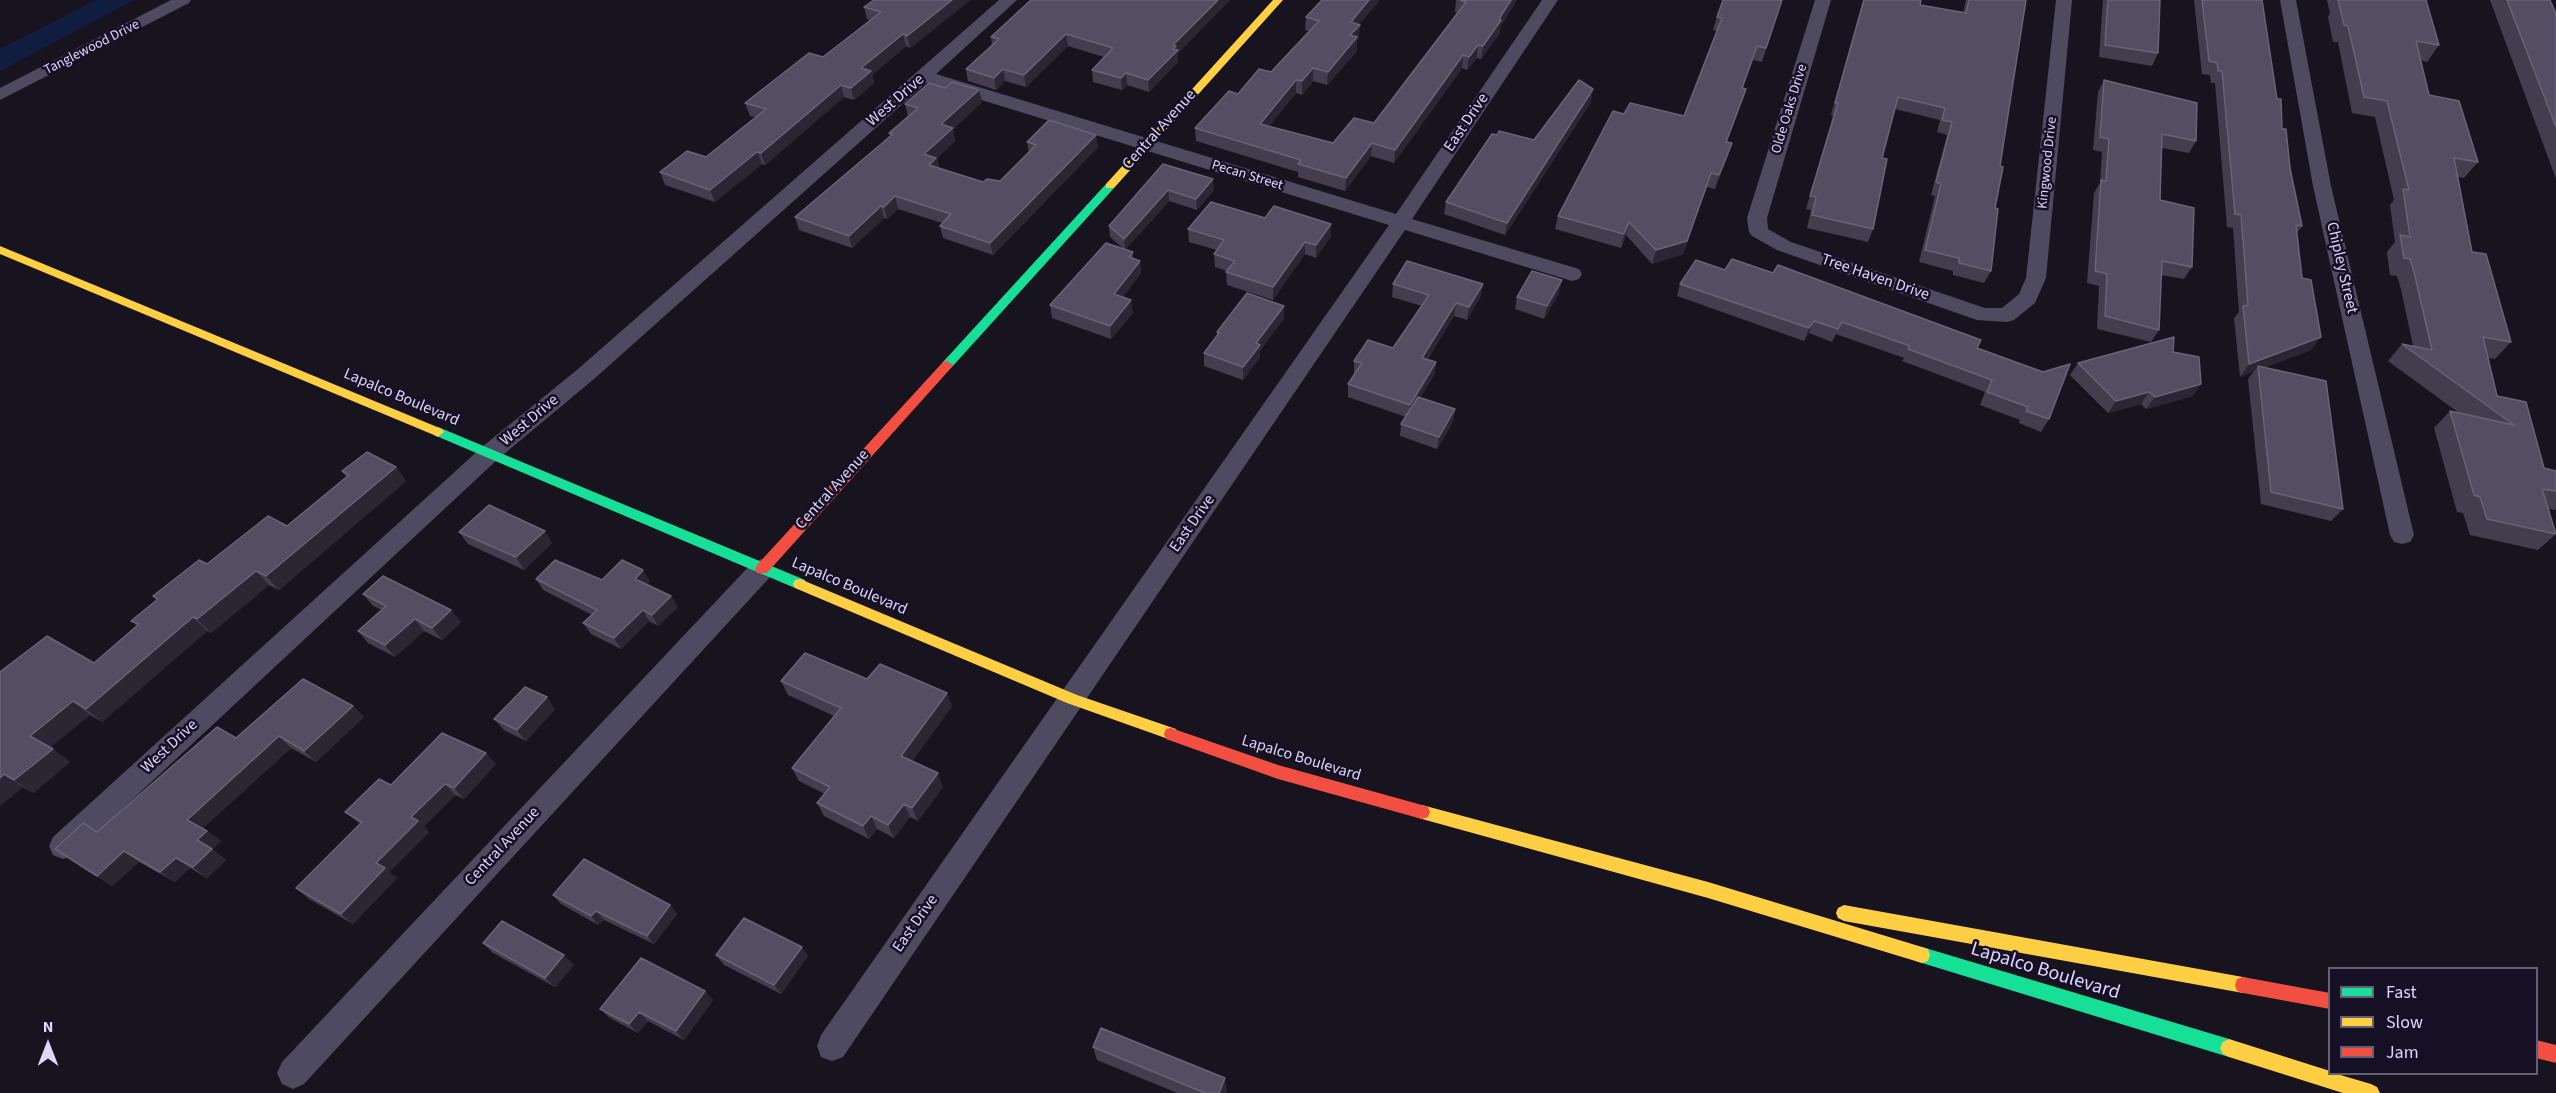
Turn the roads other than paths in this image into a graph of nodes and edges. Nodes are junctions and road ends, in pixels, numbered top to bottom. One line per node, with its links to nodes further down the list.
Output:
1 (183, 0): 9 (street, Tanglewood Drive)
2 (1009, 0): 8 (street, West Drive)
3 (1278, 0): 10 (main road, Central Avenue)
4 (1550, 0): 12 (street, East Drive)
5 (1822, 0): 11 (street, Olde Oaks Drive)
6 (2064, 0): 15 (street, Kingwood Drive)
7 (2288, 0): 17 (street, Chipley Street)
8 (924, 76): 10 (street, Pecan Street); 16 (street, West Drive)
9 (0, 95)
10 (1146, 146): 12 (street, Pecan Street); 18 (main road, Central Avenue)
11 (1757, 218): 15 (street, Tree Haven Drive)
12 (1400, 222): 14 (street, Pecan Street); 19 (street, East Drive)
13 (0, 250): 16 (main road, Lapalco Boulevard)
14 (1572, 274)
15 (2007, 315)
16 (490, 453): 18 (main road, Lapalco Boulevard); 20 (street, West Drive)
17 (2402, 535)
18 (762, 569): 19 (main road, Lapalco Boulevard); 28 (street, Central Avenue)
19 (1072, 699): 21 (main road, Lapalco Boulevard); 25 (street, East Drive)
20 (58, 850)
21 (1708, 890): 22 (main road, Lapalco Boulevard); 29 (main road, Lapalco Boulevard)
22 (1812, 907)
23 (1835, 911): 24 (main road, Lapalco Boulevard)
24 (2328, 1001)
25 (832, 1046)
26 (2538, 1050): 27 (main road)
27 (2556, 1054)
28 (293, 1072)
29 (2371, 1093)

